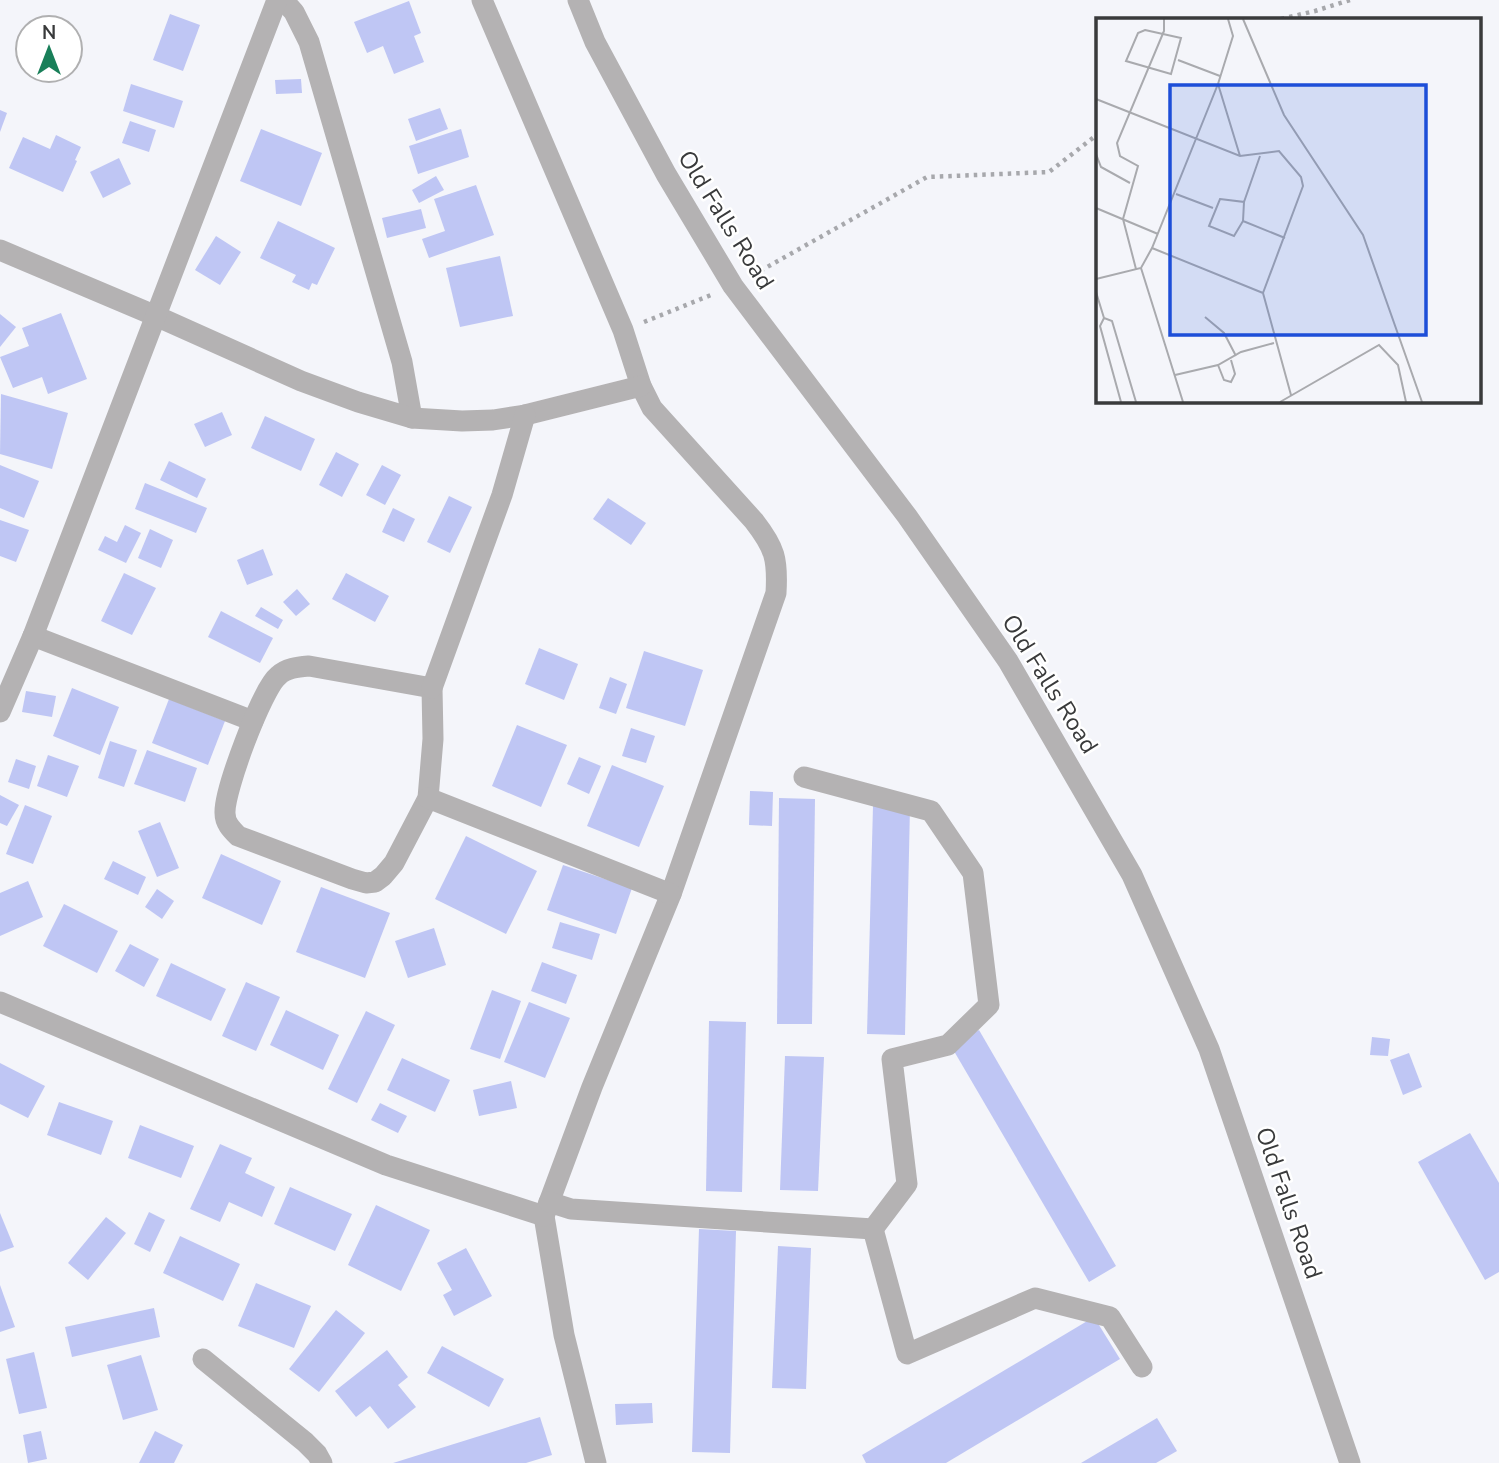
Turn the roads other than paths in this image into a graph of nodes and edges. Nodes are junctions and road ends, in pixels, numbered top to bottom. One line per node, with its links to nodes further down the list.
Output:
1 (277, 0): 6 (street)
2 (283, 0): 9 (street)
3 (482, 0): 7 (street)
4 (578, 0): 24 (street, Old Falls Road)
5 (0, 250): 6 (street)
6 (156, 316): 9 (street); 10 (street)
7 (641, 386): 8 (street); 16 (street)
8 (525, 415): 9 (street); 11 (street)
9 (412, 418)
10 (33, 636): 12 (street); 13 (street)
11 (432, 688): 13 (street); 15 (street)
12 (0, 712)
13 (253, 721): 15 (street)
14 (804, 777): 19 (street)
15 (428, 798): 16 (street)
16 (671, 894): 18 (street)
17 (0, 1002): 18 (street)
18 (547, 1209): 19 (street); 23 (street)
19 (873, 1229): 21 (street)
20 (203, 1359): 22 (street)
21 (1142, 1367)
22 (322, 1463)
23 (596, 1463)
24 (1350, 1463)

